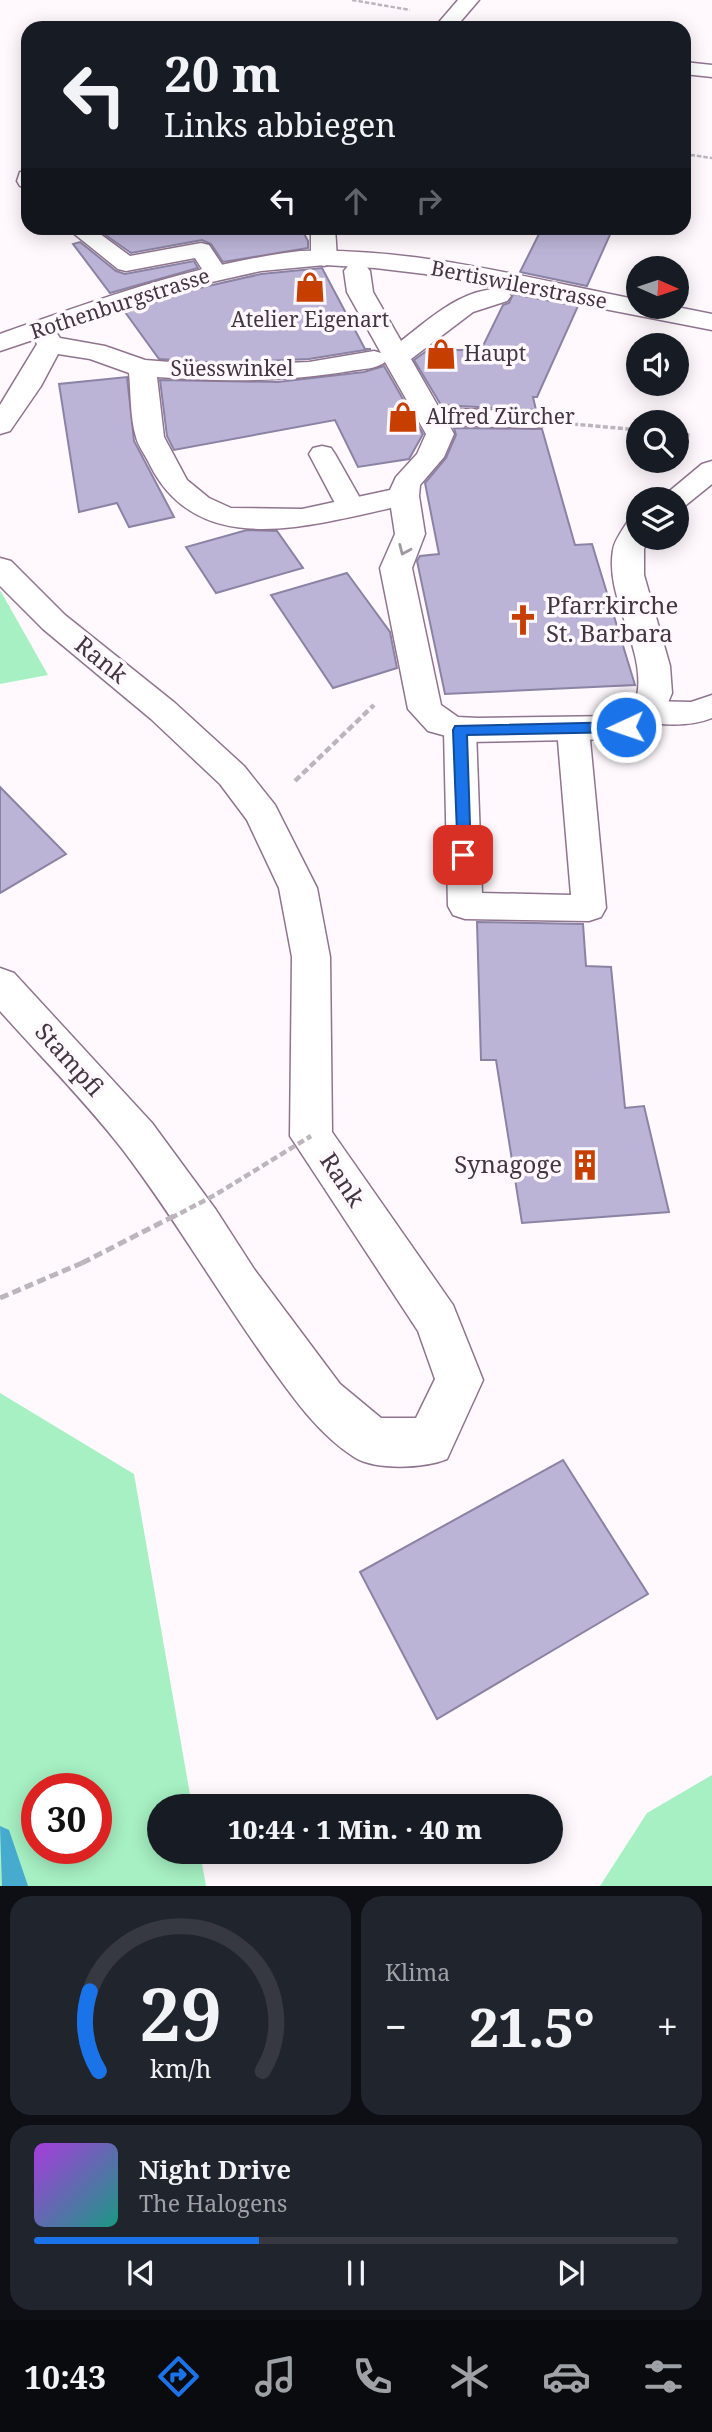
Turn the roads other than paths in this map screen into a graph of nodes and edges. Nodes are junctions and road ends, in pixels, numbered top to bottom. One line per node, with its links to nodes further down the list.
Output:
1 (469, 0): 2 (street)
2 (450, 21)
3 (691, 69): 4 (street)
4 (712, 71)
5 (87, 235): 8 (lane)
6 (323, 235): 7 (street)
7 (324, 258): 8 (street, Rothenburgstrasse); 11 (street, Bertiswilerstrasse)
8 (215, 272): 12 (street, Rothenburgstrasse)
9 (360, 279): 14 (street)
10 (482, 295): 14 (street)
11 (712, 322)
12 (46, 337): 13 (street, Rothenburgstrasse); 15 (street, Süesswinkel); 18 (street)
13 (0, 343)
14 (385, 358): 15 (street, Süesswinkel); 16 (street)
15 (142, 368): 23 (street)
16 (430, 416): 17 (street); 22 (street)
17 (534, 420)
18 (0, 425)
19 (322, 454): 23 (lane)
20 (712, 470): 21 (street)
21 (689, 488)
22 (405, 490): 23 (street); 29 (street, one-way to 29)
23 (351, 507)
24 (628, 550): 27 (street)
25 (0, 568): 31 (street, Rank)
26 (712, 706): 27 (lane)
27 (648, 712): 28 (street)
28 (573, 729): 29 (street); 29 (lane)
29 (460, 730)
30 (0, 984): 31 (street, Stampfi)
31 (137, 1136)

